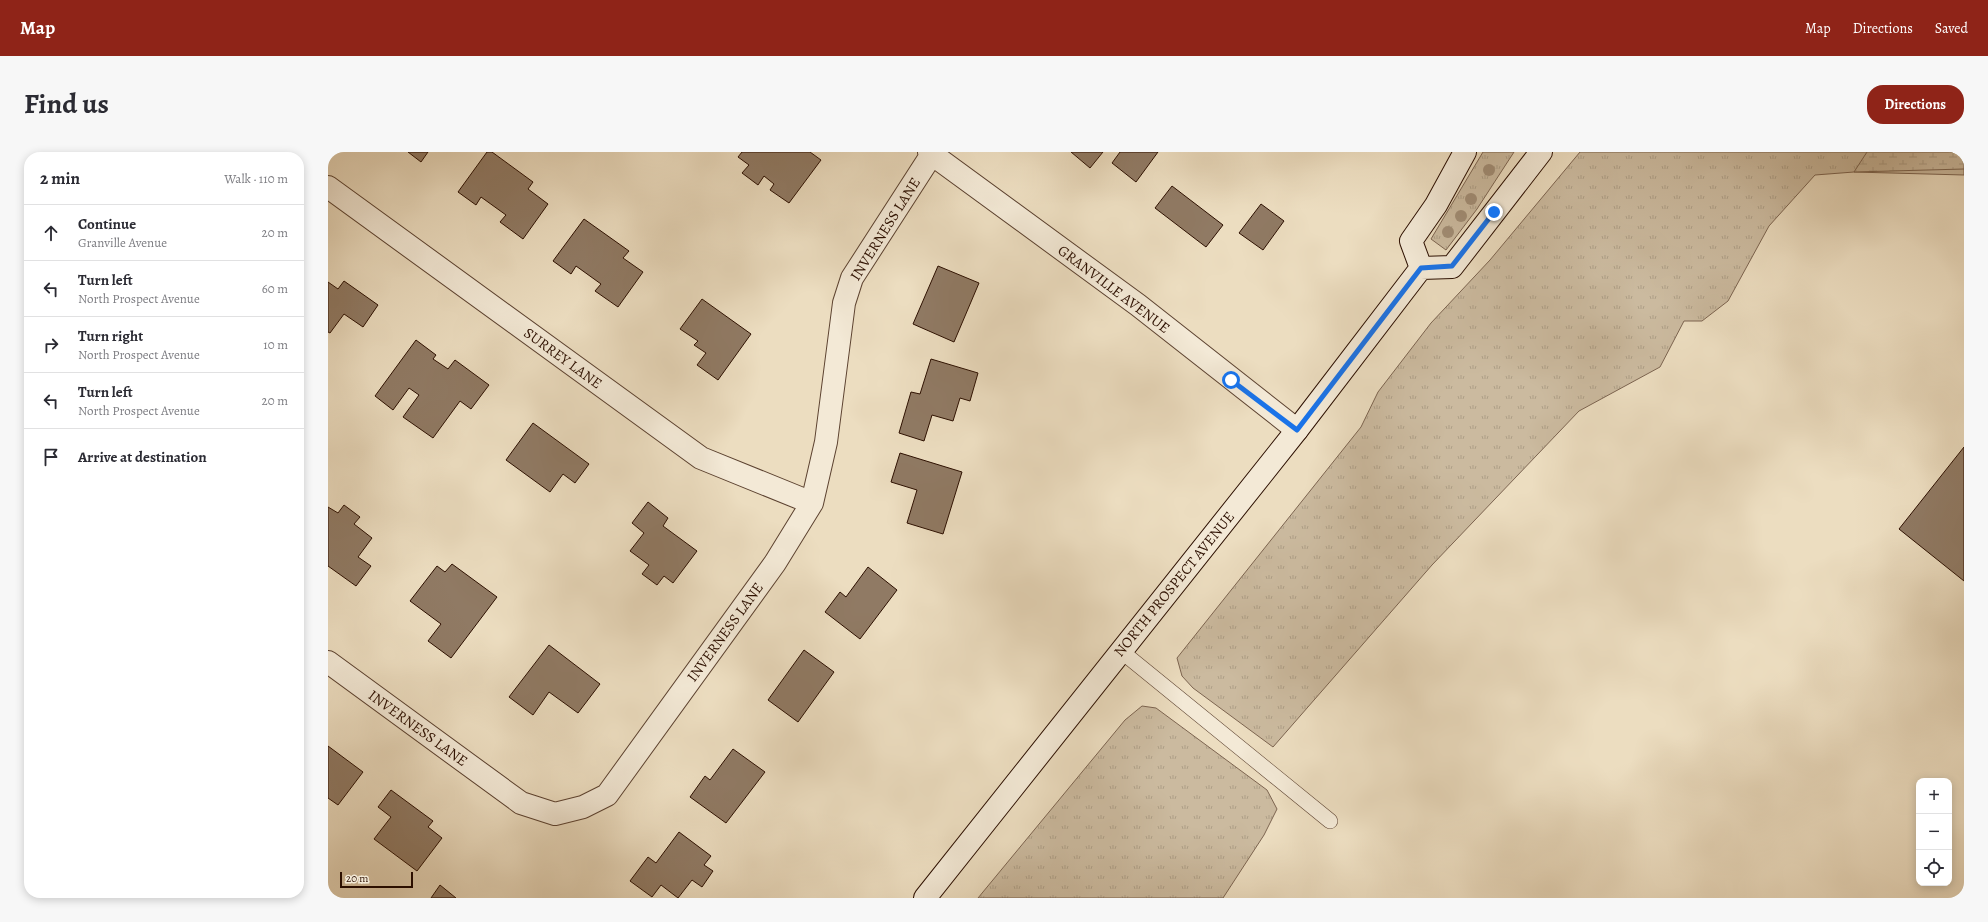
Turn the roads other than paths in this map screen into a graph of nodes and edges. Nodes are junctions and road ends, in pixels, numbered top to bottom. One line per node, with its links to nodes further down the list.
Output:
1 (1465, 152): 5 (street)
2 (1541, 152): 5 (street)
3 (930, 153): 6 (street, GRANVILLE AVENUE); 7 (street, INVERNESS LANE)
4 (328, 187): 7 (street, SURREY LANE)
5 (1421, 268): 6 (street, NORTH PROSPECT AVENUE)
6 (1297, 430): 8 (street, NORTH PROSPECT AVENUE)
7 (812, 503): 9 (street, INVERNESS LANE)
8 (1121, 651): 10 (lane); 11 (street, NORTH PROSPECT AVENUE)
9 (328, 662)
10 (1330, 821)
11 (925, 898)

